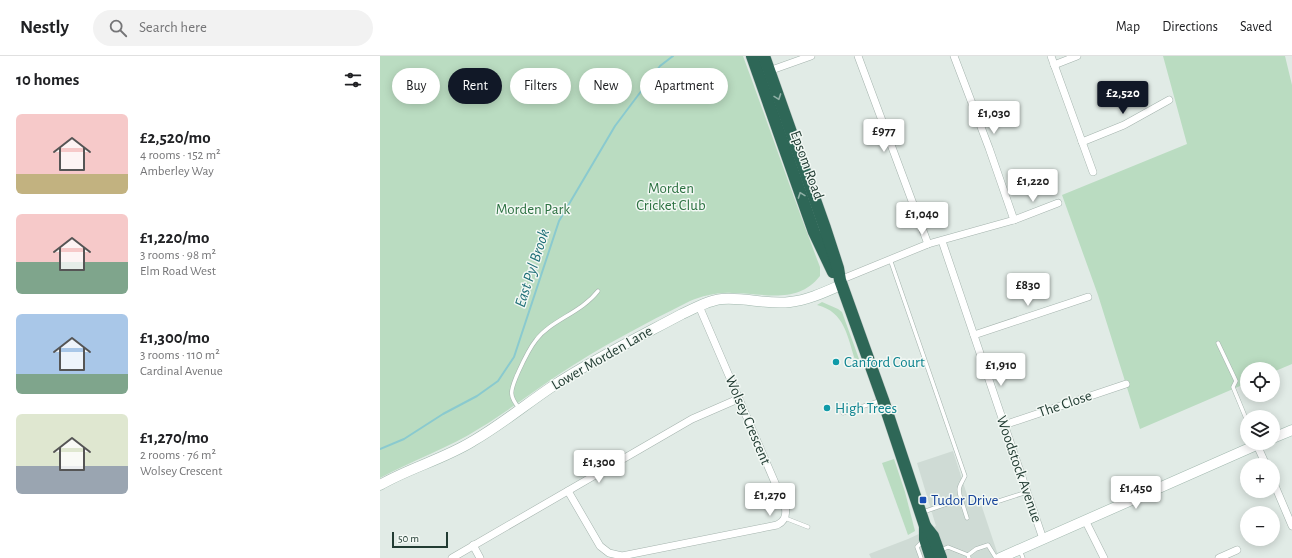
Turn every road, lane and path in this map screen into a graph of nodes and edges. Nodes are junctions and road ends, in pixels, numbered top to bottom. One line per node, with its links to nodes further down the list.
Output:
1 (752, 56): 9 (highway, Epsom Road)
2 (764, 56): 9 (highway, Epsom Road)
3 (810, 56): 9 (street)
4 (858, 56): 16 (street)
5 (954, 56): 14 (street)
6 (1051, 56): 8 (street)
7 (1077, 56): 8 (street)
8 (1054, 65): 11 (street)
9 (764, 74): 18 (highway, Epsom Road)
10 (1169, 100): 11 (street)
11 (1082, 142): 12 (street)
12 (1093, 172)
13 (1058, 203): 14 (street)
14 (1014, 220): 15 (street)
15 (942, 241): 16 (street); 22 (street, Woodstock Avenue)
16 (928, 244): 17 (street)
17 (890, 259): 18 (street); 38 (lane)
18 (841, 283): 21 (street, Lower Morden Lane); 26 (highway, Epsom Road)
19 (598, 291): 27 (lane)
20 (1088, 297): 22 (street)
21 (699, 306): 25 (street, Wolsey Crescent); 27 (street, Lower Morden Lane)
22 (974, 335): 30 (street, Woodstock Avenue)
23 (1218, 343): 28 (lane)
24 (1126, 384): 30 (street, The Close)
25 (738, 399): 35 (street); 41 (street, Wolsey Crescent)
26 (883, 400): 29 (lane); 40 (highway, Epsom Road)
27 (520, 409): 34 (street, Lower Morden Lane)
28 (1243, 410)
29 (843, 413)
30 (1004, 425): 36 (street, Woodstock Avenue)
31 (1292, 430): 32 (street)
32 (1280, 435)
33 (1244, 450): 43 (street)
34 (380, 485)
35 (568, 491): 41 (street); 48 (street)
36 (1027, 492): 39 (lane); 47 (street, Woodstock Avenue)
37 (1280, 498): 44 (street)
38 (961, 499): 40 (lane); 42 (lane)
39 (999, 501)
40 (921, 513): 46 (highway, Epsom Road)
41 (785, 518): 45 (lane)
42 (967, 518)
43 (1084, 520): 47 (street); 58 (street)
44 (1292, 526)
45 (808, 527)
46 (929, 538): 51 (highway, Epsom Road); 55 (lane)
47 (1043, 539): 50 (street)
48 (473, 545): 53 (street); 54 (street)
49 (1237, 550): 59 (street)
50 (1021, 554): 57 (street)
51 (937, 556): 52 (lane)
52 (968, 557): 56 (lane)
53 (452, 558)
54 (480, 558)
55 (921, 558)
56 (996, 558)
57 (1000, 558)
58 (1104, 558)
59 (1220, 558)

